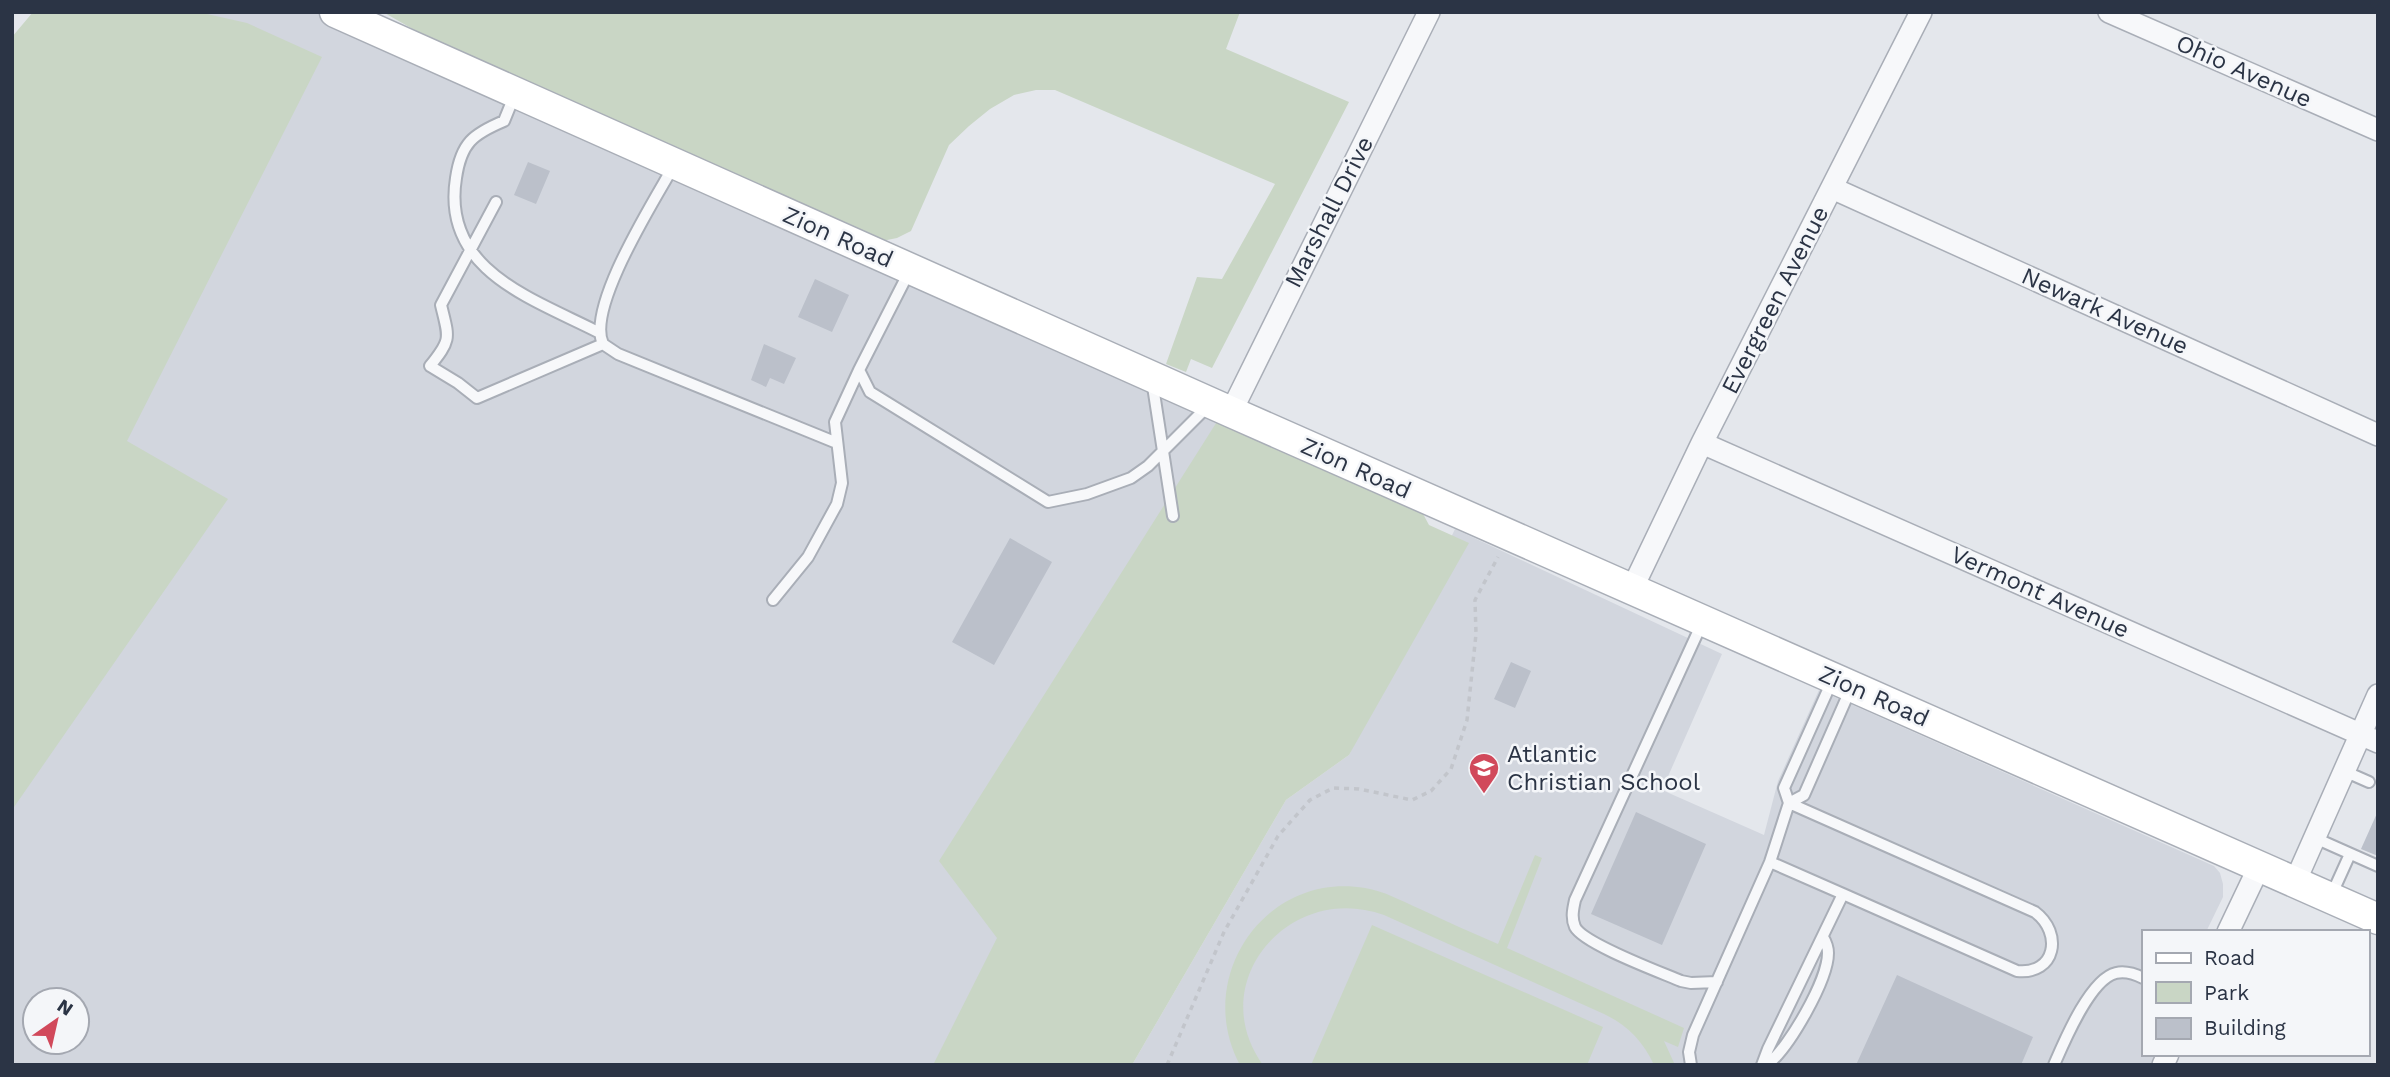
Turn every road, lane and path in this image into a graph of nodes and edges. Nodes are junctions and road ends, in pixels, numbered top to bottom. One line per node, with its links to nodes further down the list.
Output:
1 (335, 12): 5 (street, Zion Road)
2 (1429, 12): 15 (street, Marshall Drive)
3 (1921, 12): 8 (street, Evergreen Avenue)
4 (2109, 12): 6 (street, Ohio Avenue)
5 (515, 93): 7 (street, Zion Road); 10 (lane)
6 (2378, 130)
7 (674, 164): 11 (street, Zion Road); 12 (lane)
8 (1832, 188): 16 (street, Newark Avenue); 18 (street, Evergreen Avenue)
9 (496, 202): 10 (lane)
10 (470, 252): 12 (lane); 12 (lane)
11 (910, 270): 13 (lane); 14 (street, Zion Road)
12 (601, 338): 17 (lane)
13 (859, 370): 17 (lane); 19 (lane)
14 (1152, 377): 15 (street, Zion Road); 19 (lane)
15 (1221, 408): 19 (lane); 22 (street, Zion Road)
16 (2378, 435)
17 (837, 443): 23 (lane)
18 (1702, 443): 22 (street, Evergreen Avenue); 27 (street, Vermont Avenue)
19 (1163, 450): 20 (lane)
20 (1173, 516)
21 (1500, 554): 44 (path)
22 (1632, 589): 24 (street, Zion Road)
23 (773, 600)
24 (1704, 621): 25 (street, Zion Road); 43 (lane)
25 (1843, 682): 30 (lane); 30 (lane); 35 (street, Zion Road)
26 (2378, 695): 27 (street)
27 (2369, 738): 28 (street)
28 (2344, 771): 29 (lane); 31 (street)
29 (2368, 782)
30 (1789, 803): 33 (lane); 37 (lane)
31 (2315, 838): 32 (lane); 36 (street)
32 (2350, 854): 34 (lane); 38 (lane)
33 (1770, 862): 37 (lane); 43 (lane)
34 (2378, 866)
35 (2259, 867): 36 (street, Zion Road); 40 (street)
36 (2295, 882): 38 (street, Zion Road)
37 (1843, 894): 41 (lane)
38 (2329, 898): 39 (street, Zion Road)
39 (2378, 919)
40 (2229, 930)
41 (1823, 937): 46 (lane); 46 (lane)
42 (2142, 978): 47 (lane)
43 (1717, 982): 45 (lane)
44 (1167, 1065)
45 (1691, 1065)
46 (1765, 1065)
47 (2054, 1065)

